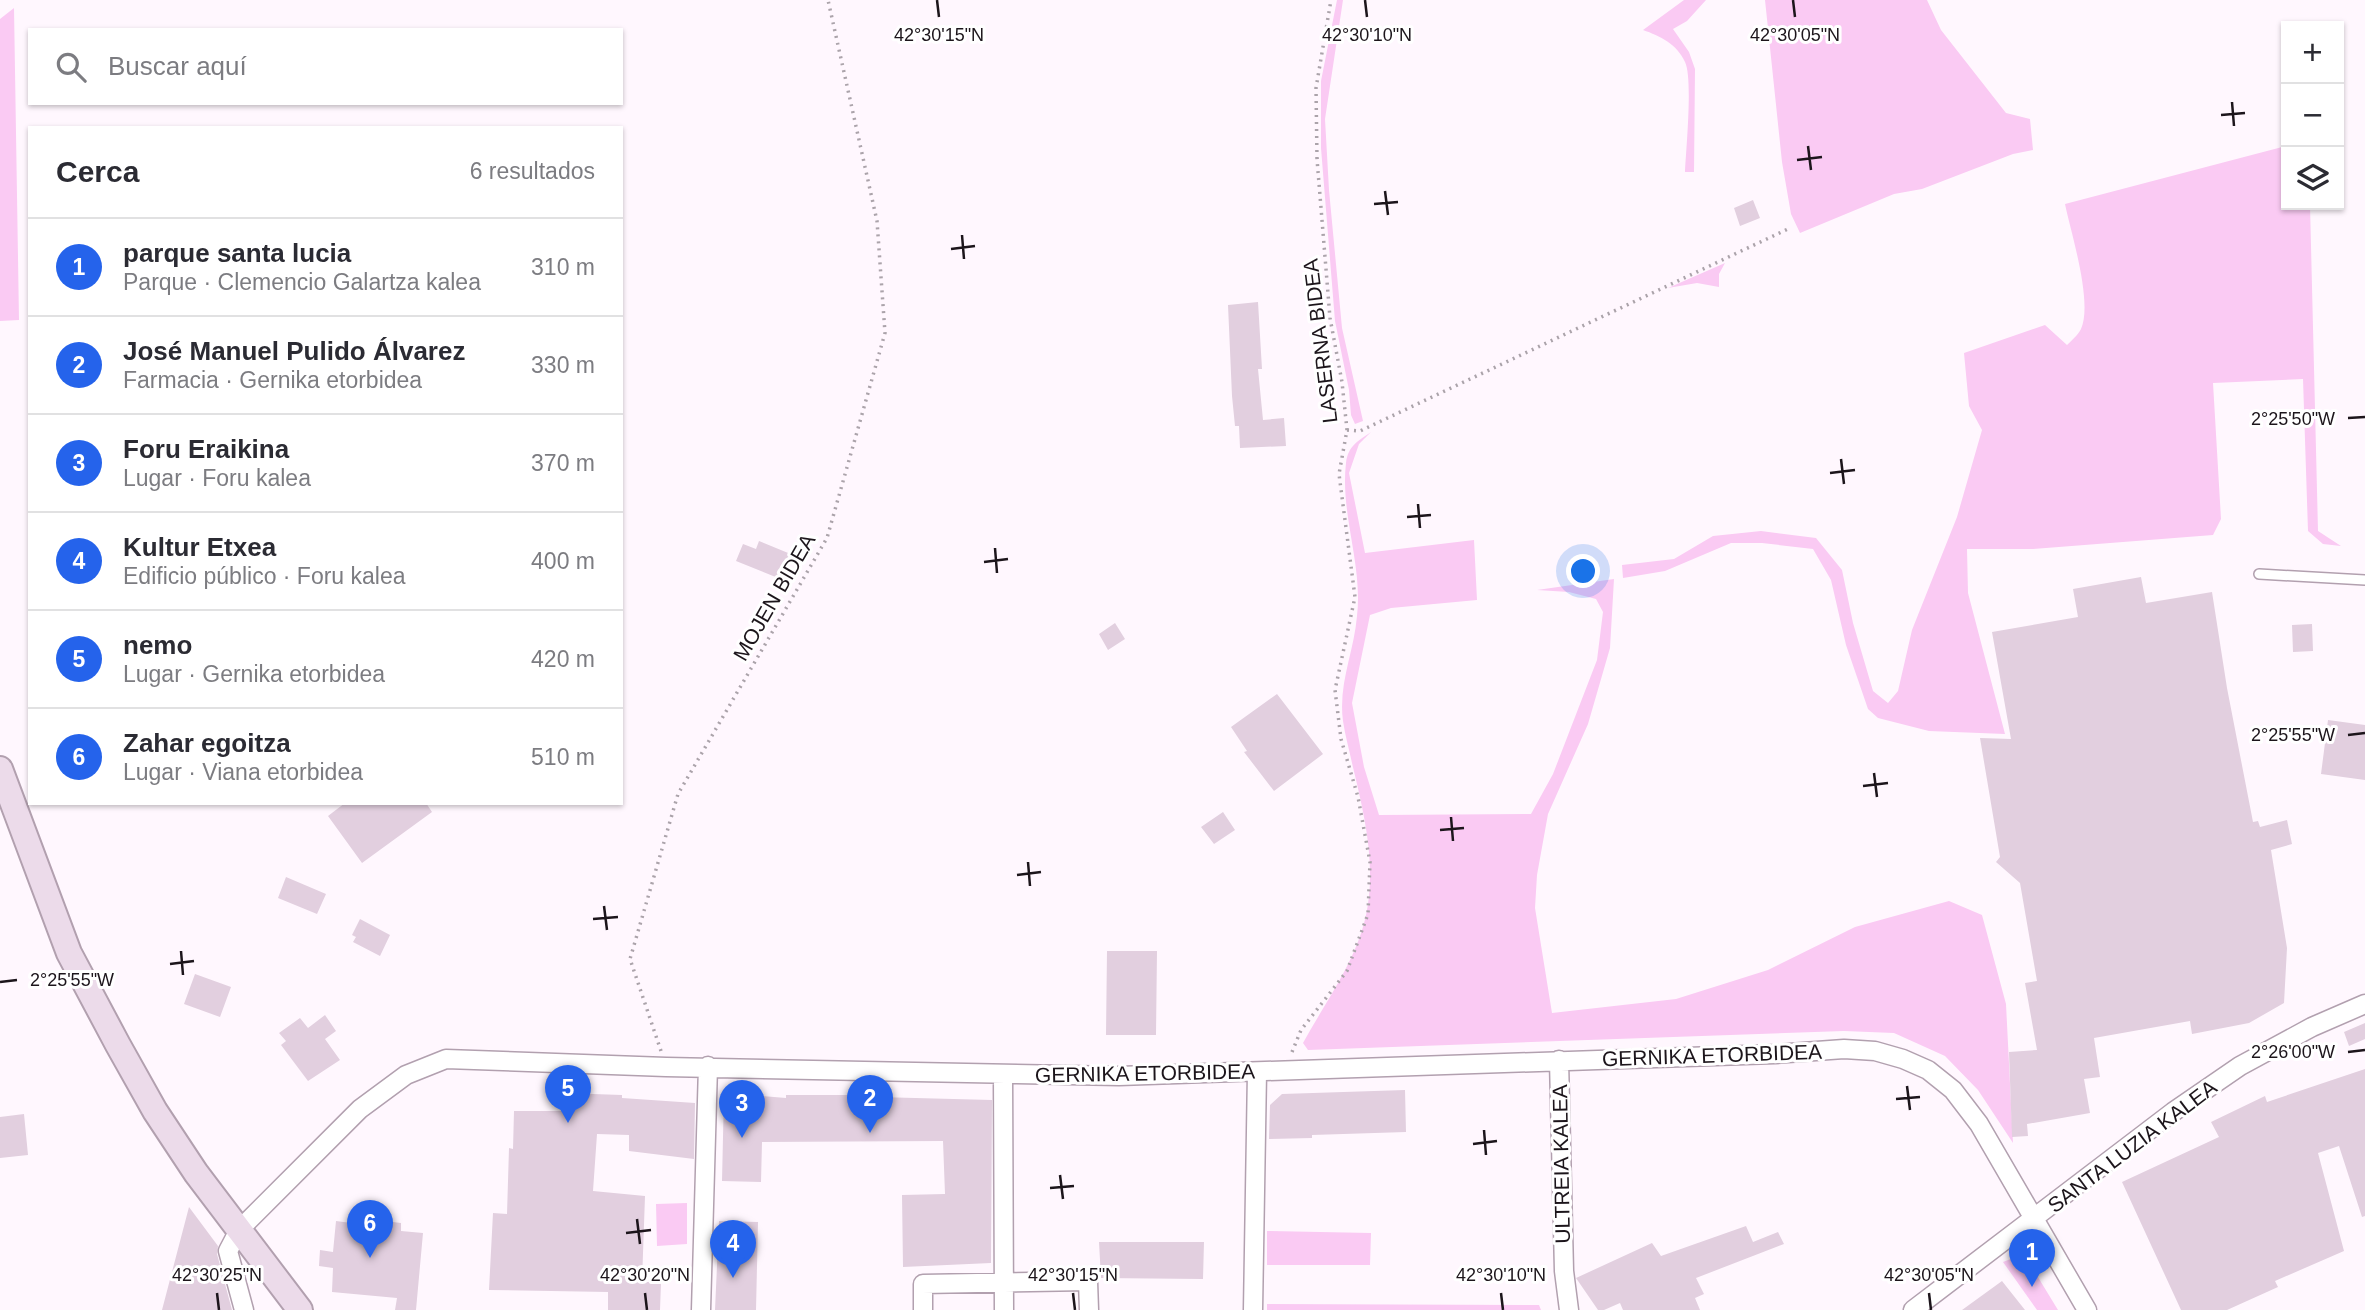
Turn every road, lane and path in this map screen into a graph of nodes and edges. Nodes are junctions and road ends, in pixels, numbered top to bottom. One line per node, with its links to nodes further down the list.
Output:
1 (828, 0): 11 (path, MOJEN BIDEA)
2 (1331, 0): 4 (path, LASERNA BIDEA)
3 (1790, 228): 4 (path)
4 (1347, 430): 12 (path, LASERNA BIDEA)
5 (2259, 574): 6 (lane)
6 (2365, 580)
7 (0, 769): 16 (street)
8 (2365, 1004): 15 (street, SANTA LUZIA KALEA)
9 (1559, 1060): 12 (street, GERNIKA ETORBIDEA); 15 (street, GERNIKA ETORBIDEA); 25 (street, ULTREIA KALEA)
10 (708, 1066): 11 (street, GERNIKA ETORBIDEA); 14 (street, GERNIKA ETORBIDEA); 20 (street)
11 (666, 1067): 16 (street, GERNIKA ETORBIDEA)
12 (1285, 1071): 13 (street, GERNIKA ETORBIDEA)
13 (1257, 1072): 14 (street, GERNIKA ETORBIDEA); 24 (street)
14 (1003, 1074): 17 (street)
15 (2033, 1219): 26 (street, SANTA LUZIA KALEA); 27 (street, GERNIKA ETORBIDEA)
16 (239, 1230): 18 (street); 19 (street)
17 (1004, 1283): 21 (street); 22 (street); 23 (street)
18 (244, 1310)
19 (300, 1310)
20 (701, 1310)
21 (923, 1310)
22 (1004, 1310)
23 (1089, 1310)
24 (1253, 1310)
25 (1569, 1310)
26 (1913, 1310)
27 (2087, 1310)

